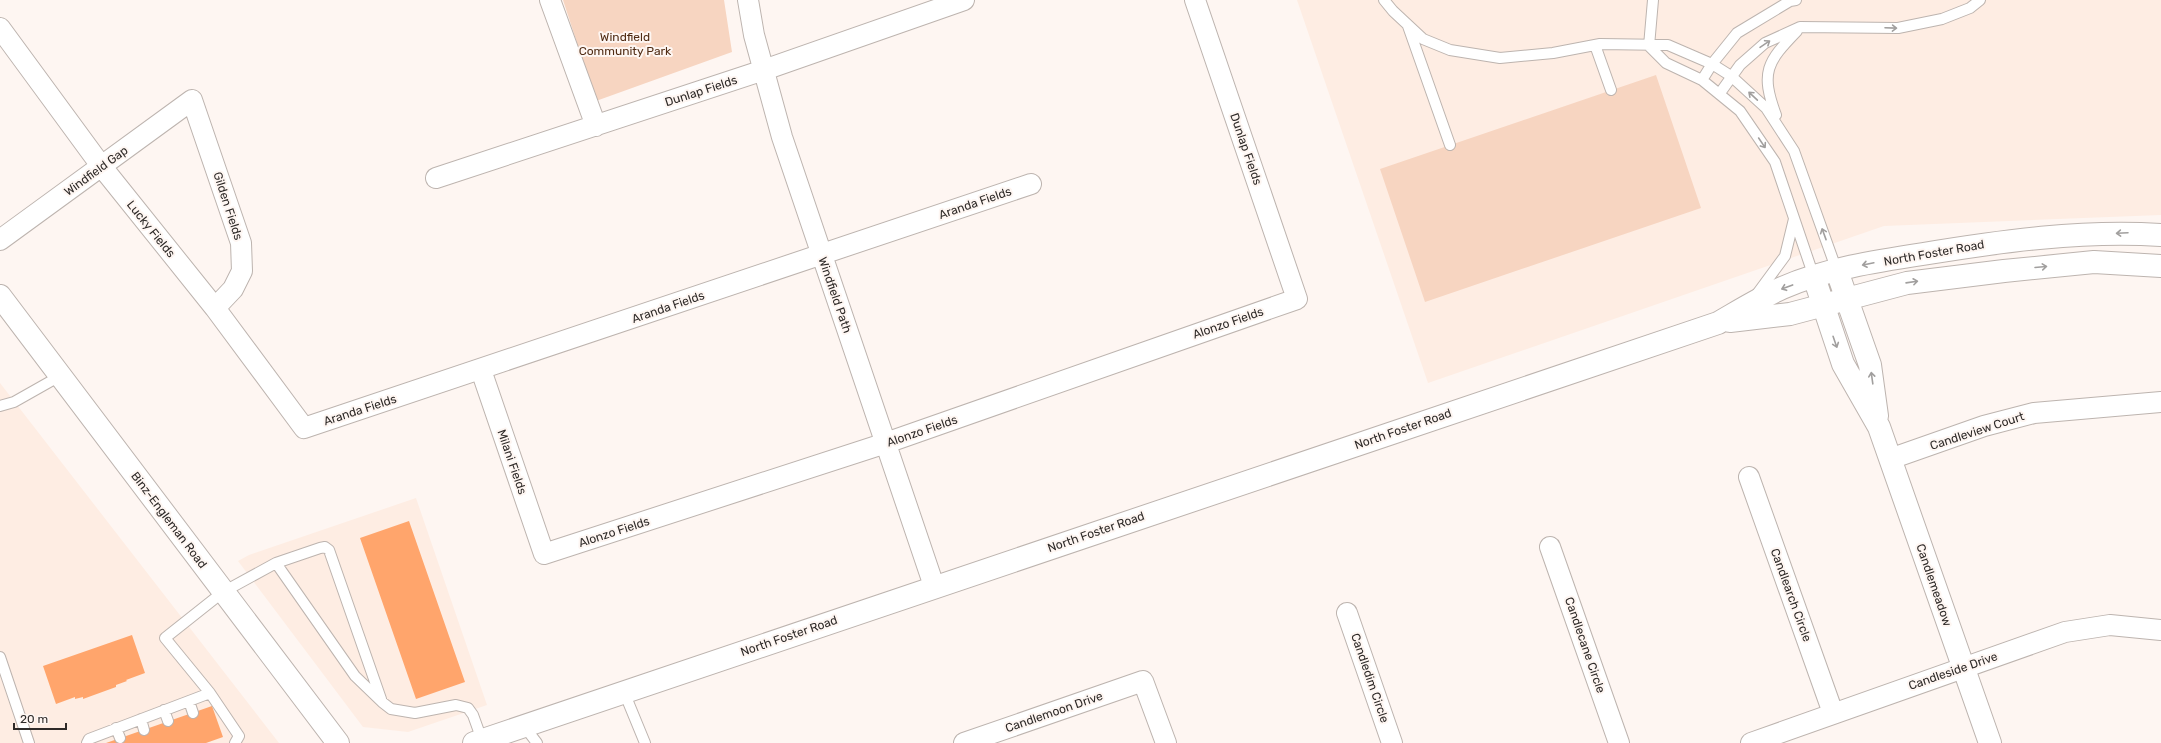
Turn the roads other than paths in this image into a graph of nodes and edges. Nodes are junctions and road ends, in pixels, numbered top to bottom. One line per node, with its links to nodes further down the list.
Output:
1 (550, 0): 21 (street)
2 (748, 0): 15 (street, Windfield Path)
3 (964, 0): 15 (street, Dunlap Fields)
4 (1195, 0): 36 (street, Dunlap Fields)
5 (1384, 0): 9 (lane)
6 (1653, 0): 13 (lane)
7 (1796, 0): 14 (lane)
8 (1980, 0): 10 (lane, one-way to 8)
9 (1408, 25): 12 (lane); 23 (lane)
10 (1800, 27): 16 (lane, one-way to 10); 22 (lane)
11 (0, 28): 24 (street, Lucky Fields)
12 (1595, 45): 13 (lane); 18 (lane)
13 (1648, 46): 14 (lane); 17 (lane)
14 (1712, 64): 16 (lane); 17 (lane)
15 (764, 70): 21 (street, Dunlap Fields); 30 (street, Windfield Path)
16 (1731, 76): 19 (lane); 22 (lane, one-way to 16)
17 (1702, 80): 19 (lane)
18 (1610, 90)
19 (1720, 92): 27 (lane, one-way to 27)
20 (192, 100): 24 (street, Windfield Gap); 38 (street, Gilden Fields)
21 (596, 126): 25 (street, Dunlap Fields)
22 (1784, 136): 32 (lane, one-way to 22)
23 (1450, 145)
24 (102, 167): 29 (street, Windfield Gap); 38 (street, Lucky Fields)
25 (436, 178)
26 (1030, 184): 30 (street, Aranda Fields)
27 (1794, 219): 33 (lane); 39 (lane)
28 (2161, 235): 32 (main road, North Foster Road, one-way to 32)
29 (0, 240)
30 (821, 255): 41 (street, Aranda Fields); 47 (street, Windfield Path)
31 (2161, 266): 35 (main road, North Foster Road, one-way to 31)
32 (1837, 271): 33 (main road, North Foster Road); 35 (main road, Candlemeadow)
33 (1814, 277): 37 (main road, Candlemeadow); 39 (main road, North Foster Road, one-way to 39)
34 (0, 296): 42 (main road, Binz-Engleman Road)
35 (1847, 298): 37 (main road, North Foster Road); 45 (main road, Candlemeadow, one-way to 35)
36 (1297, 299): 47 (street, Alonzo Fields)
37 (1823, 305): 40 (main road, North Foster Road); 45 (main road, Candlemeadow, one-way to 45)
38 (215, 308): 46 (street, Lucky Fields)
39 (1745, 308): 40 (main road, North Foster Road)
40 (1718, 323): 53 (main road, North Foster Road)
41 (480, 370): 46 (street, Aranda Fields); 51 (street, Milani Fields)
42 (60, 376): 44 (lane); 54 (main road, Binz-Engleman Road)
43 (2161, 402): 48 (street, Candleview Court)
44 (0, 406)
45 (1879, 427): 48 (main road, Candlemeadow)
46 (304, 428)
47 (886, 443): 51 (street, Alonzo Fields); 53 (street, Windfield Path)
48 (1890, 459): 58 (main road, Candlemeadow)
49 (1749, 477): 65 (street, Candlearch Circle)
50 (1550, 547): 80 (street, Candlecane Circle)
51 (544, 554)
52 (276, 563): 54 (lane); 62 (lane); 62 (lane)
53 (934, 586): 59 (main road, North Foster Road)
54 (223, 592): 60 (lane); 74 (main road, Binz-Engleman Road)
55 (1348, 613): 79 (street, Candledim Circle)
56 (2161, 630): 58 (street, Candleside Drive)
57 (0, 657): 72 (lane)
58 (1963, 667): 65 (street, Candleside Drive); 82 (main road, Candlemeadow)
59 (624, 692): 68 (main road, North Foster Road); 76 (lane)
60 (210, 693): 61 (lane); 73 (lane)
61 (189, 700): 63 (lane); 64 (lane)
62 (382, 702): 71 (lane)
63 (164, 710): 66 (lane); 67 (lane)
64 (194, 713)
65 (1833, 714): 81 (street, Candleside Drive)
66 (141, 719): 69 (lane); 70 (lane)
67 (168, 721)
68 (524, 726): 71 (main road, North Foster Road); 75 (lane)
69 (144, 730)
70 (89, 742)
71 (478, 742)
72 (29, 743)
73 (235, 743)
74 (338, 743)
75 (537, 743)
76 (645, 743)
77 (964, 743): 78 (street, Candlemoon Drive)
78 (1166, 743)
79 (1392, 743)
80 (1620, 743)
81 (1751, 743)
82 (1990, 743)

